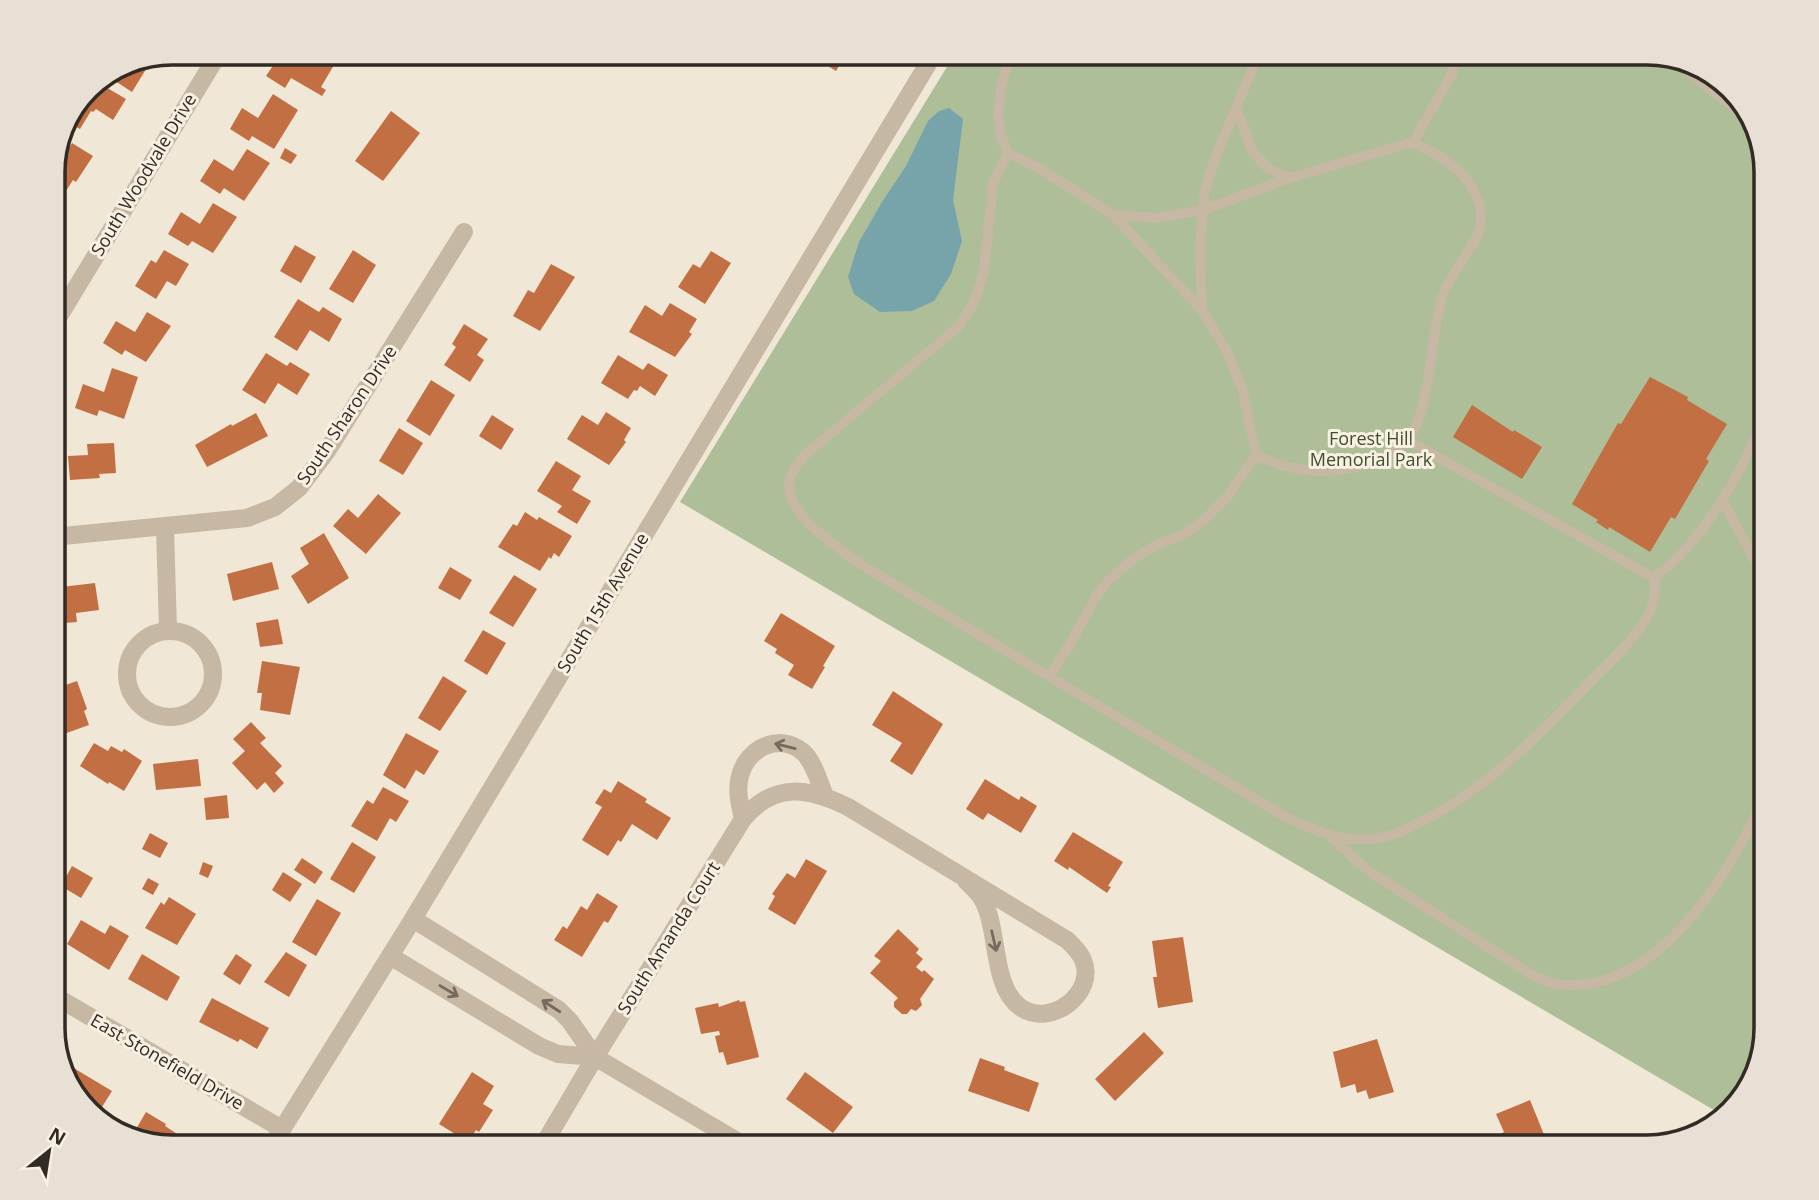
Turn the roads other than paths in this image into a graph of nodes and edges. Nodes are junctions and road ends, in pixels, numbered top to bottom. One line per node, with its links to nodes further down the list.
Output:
1 (212, 65): 15 (street, South Woodvale Drive)
2 (927, 65): 32 (street, South 15th Avenue)
3 (1007, 65): 10 (lane)
4 (1254, 65): 8 (lane)
5 (1454, 65): 9 (lane)
6 (1692, 75): 7 (lane)
7 (1729, 104)
8 (1236, 108): 11 (lane); 12 (lane)
9 (1413, 142): 11 (lane); 17 (lane)
10 (1008, 153): 13 (lane); 26 (lane)
11 (1290, 178): 12 (lane)
12 (1203, 210): 13 (lane); 16 (lane)
13 (1113, 215): 16 (lane)
14 (464, 232): 21 (street, South Sharon Drive)
15 (65, 306)
16 (1202, 310): 19 (lane)
17 (1409, 441): 19 (lane); 24 (lane)
18 (1754, 441): 20 (lane)
19 (1256, 455): 26 (lane)
20 (1723, 500): 23 (lane); 24 (lane)
21 (165, 528): 22 (street, South Sharon Drive); 25 (street)
22 (65, 536)
23 (1754, 559)
24 (1654, 578): 30 (lane)
25 (168, 630): 25 (street)
26 (1049, 676): 30 (lane)
27 (825, 796): 28 (street, South Amanda Court); 28 (street, one-way to 28); 31 (street, South Amanda Court)
28 (743, 819): 35 (street, South Amanda Court)
29 (1754, 820): 30 (lane)
30 (1332, 838)
31 (967, 881): 31 (street, South Amanda Court, one-way to 31)
32 (413, 919): 33 (street, South 15th Avenue); 35 (street, one-way to 32)
33 (390, 956): 35 (street, one-way to 35); 36 (street, South 15th Avenue)
34 (65, 1002): 36 (street, East Stonefield Drive)
35 (595, 1057): 38 (street, South Amanda Court); 39 (street)
36 (282, 1129): 37 (street, South 15th Avenue)
37 (278, 1135)
38 (549, 1135)
39 (727, 1135)

